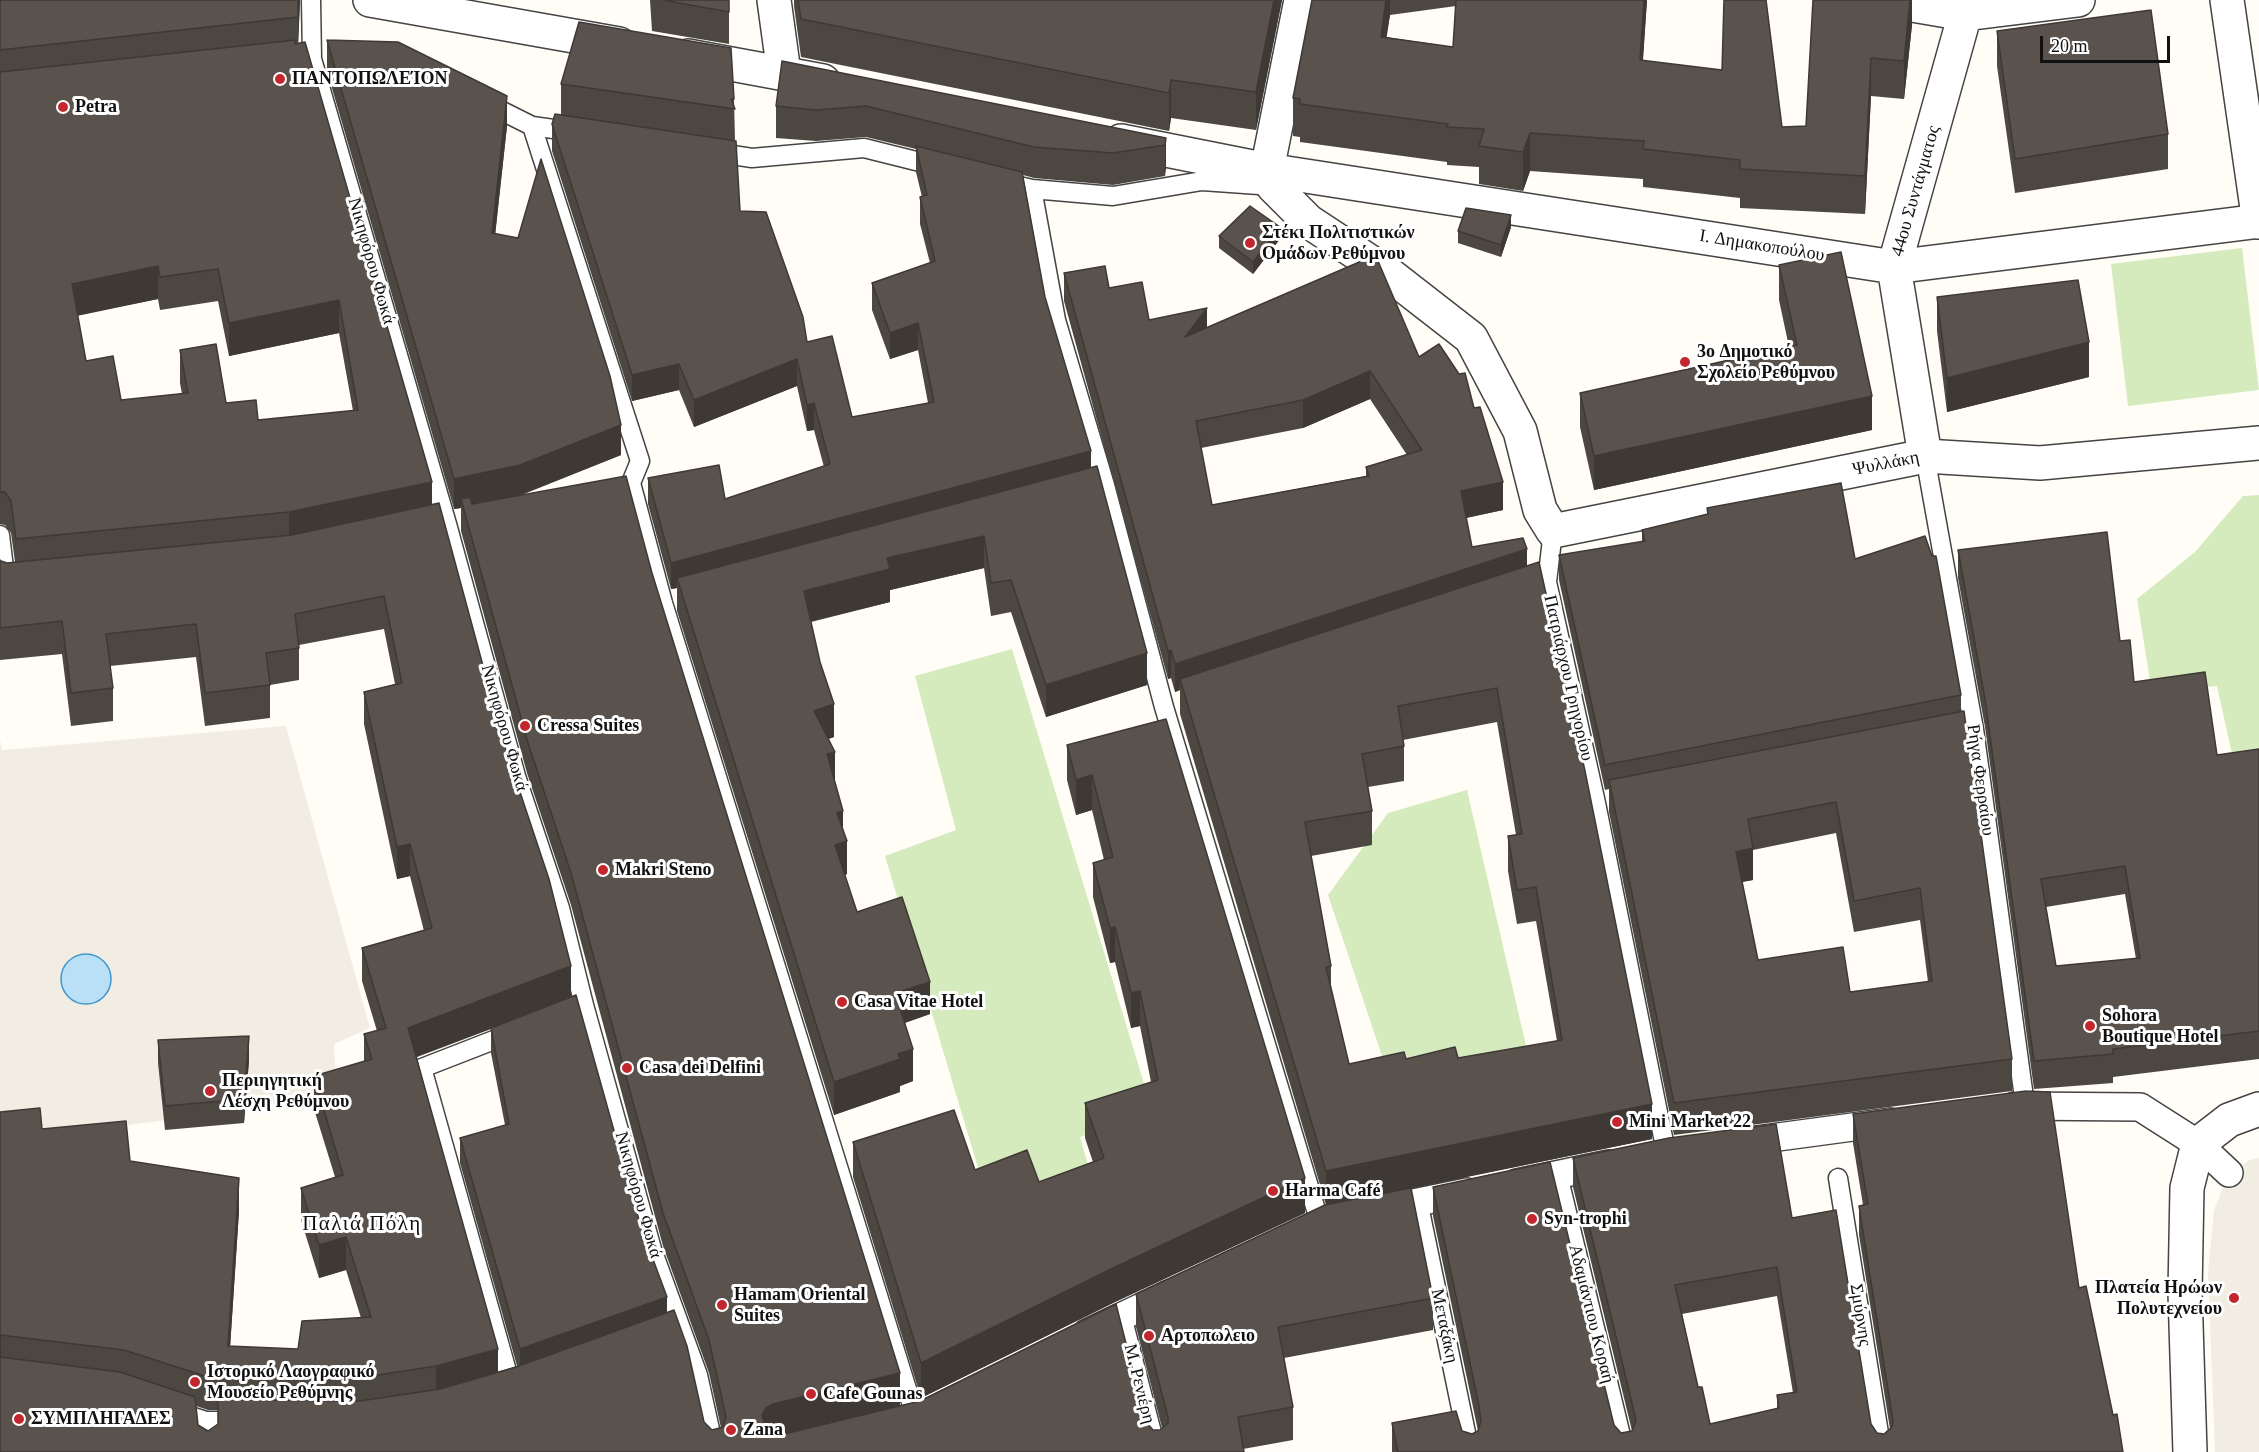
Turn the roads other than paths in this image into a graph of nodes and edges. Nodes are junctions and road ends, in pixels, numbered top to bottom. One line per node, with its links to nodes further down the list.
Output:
1 (311, 0): 9 (lane, Νικηφόρου Φωκά)
2 (370, 0): 12 (street)
3 (774, 0): 12 (street)
4 (1300, 0): 21 (street)
5 (1883, 0): 8 (street)
6 (2078, 0): 8 (street)
7 (2227, 0): 23 (street)
8 (1964, 7): 24 (street, 44ου Συντάγματος)
9 (312, 59): 10 (lane); 11 (lane); 31 (lane, Νικηφόρου Φωκά)
10 (334, 60)
11 (289, 62)
12 (784, 73): 13 (street)
13 (857, 88)
14 (471, 96): 15 (lane)
15 (532, 126): 16 (lane); 27 (lane)
16 (590, 135)
17 (1091, 135): 21 (street, Ι. Δημακοπούλου)
18 (694, 150): 19 (lane)
19 (954, 170)
20 (988, 178): 22 (lane)
21 (1270, 178): 22 (lane); 24 (street, Ι. Δημακοπούλου); 33 (street)
22 (1032, 189): 28 (lane)
23 (2259, 222): 24 (street, Ι. Δημακοπούλου)
24 (1894, 267): 26 (street, 44ου Συντάγματος)
25 (2259, 443): 26 (street, Ψυλλάκη)
26 (1925, 456): 33 (street, Ψυλλάκη); 42 (lane, Ρήγα Φερραίου)
27 (631, 483): 29 (lane); 39 (lane)
28 (1105, 485): 30 (lane); 41 (lane)
29 (609, 488)
30 (1082, 491)
31 (453, 523): 32 (lane); 46 (lane, Νικηφόρου Φωκά)
32 (425, 529)
33 (1554, 531): 36 (lane, Πατριάρχου Γρηγορίου)
34 (0, 536): 35 (lane)
35 (29, 581)
36 (1547, 582): 37 (lane); 45 (lane, Πατριάρχου Γρηγορίου)
37 (1524, 589)
38 (686, 597): 39 (lane)
39 (663, 603): 69 (lane)
40 (1186, 699): 41 (lane)
41 (1164, 707): 59 (lane)
42 (1974, 729): 43 (lane); 49 (lane, Ρήγα Φερραίου)
43 (1951, 734)
44 (1619, 799): 45 (lane)
45 (1596, 803): 54 (lane, Πατριάρχου Γρηγορίου)
46 (584, 1005): 47 (lane); 62 (lane, Νικηφόρου Φωκά)
47 (563, 1014)
48 (530, 1026): 66 (lane)
49 (2025, 1105): 50 (street); 53 (street)
50 (1991, 1109)
51 (2259, 1110): 53 (street)
52 (1911, 1119): 54 (street)
53 (2198, 1144): 55 (street); 78 (street)
54 (1669, 1152): 56 (street)
55 (2229, 1173)
56 (1558, 1175): 58 (street); 76 (lane, Αδαμάντιου Κοραή)
57 (1838, 1178): 77 (lane, Σμύρνης)
58 (1418, 1201): 59 (street); 75 (lane, Μεταξάκη)
59 (1329, 1222)
60 (1195, 1282): 61 (street)
61 (1122, 1316): 64 (street); 74 (lane, Μ. Ρενιέρη)
62 (682, 1328): 63 (lane); 73 (lane, Νικηφόρου Φωκά)
63 (661, 1336)
64 (1060, 1347)
65 (534, 1382): 66 (lane)
66 (512, 1389): 67 (lane)
67 (491, 1395)
68 (153, 1404): 70 (lane)
69 (915, 1417)
70 (206, 1421): 71 (lane); 72 (lane)
71 (265, 1421)
72 (207, 1442)
73 (715, 1452)
74 (1156, 1452)
75 (1470, 1452)
76 (1625, 1452)
77 (1882, 1452)
78 (2190, 1452)

